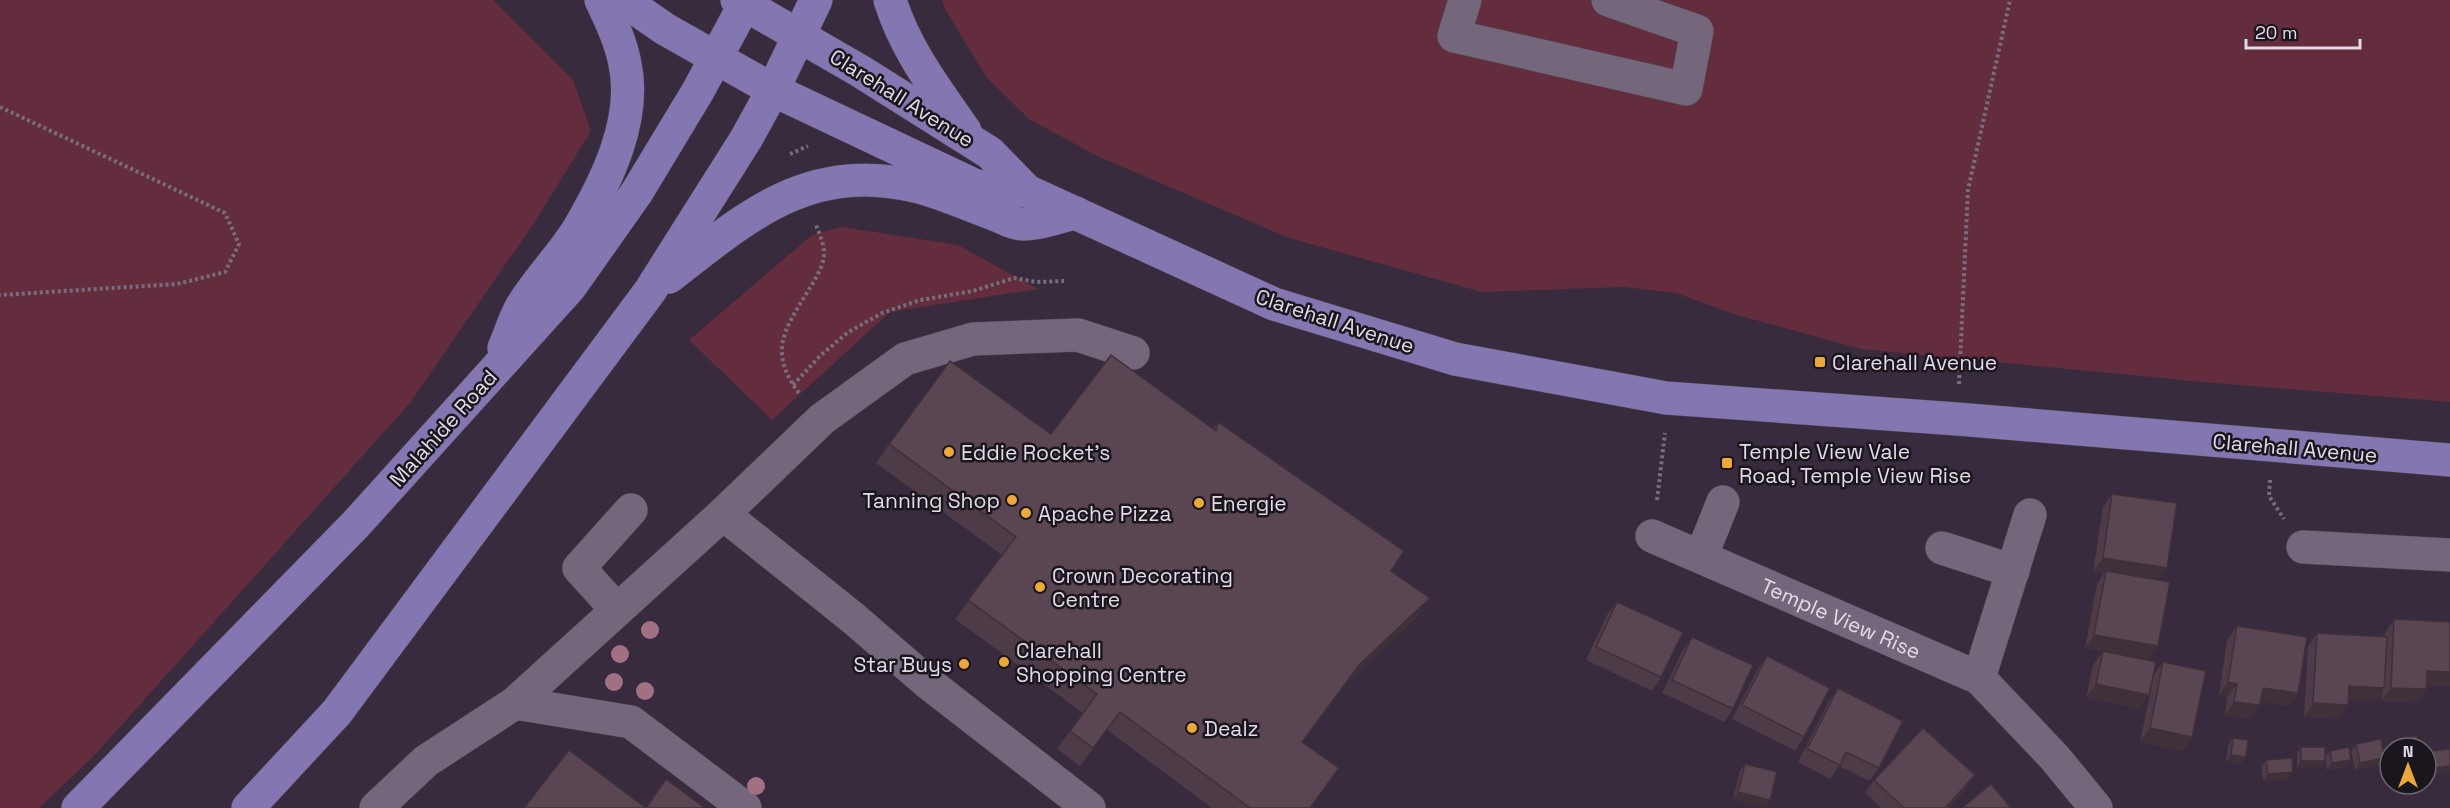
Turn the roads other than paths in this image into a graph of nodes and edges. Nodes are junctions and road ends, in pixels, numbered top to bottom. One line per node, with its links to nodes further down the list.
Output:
1 (601, 0): 16 (main road)
2 (623, 0): 9 (main road, Clarehall Avenue)
3 (816, 0): 8 (main road)
4 (890, 0): 11 (main road)
5 (1465, 0): 6 (street)
6 (1608, 0)
7 (743, 1): 8 (main road, Clarehall Avenue); 9 (main road, Malahide Road)
8 (799, 36): 10 (main road); 11 (main road, Clarehall Avenue)
9 (716, 57): 10 (main road, Clarehall Avenue); 16 (main road, Malahide Road)
10 (773, 90): 12 (main road, Clarehall Avenue); 14 (main road)
11 (973, 142): 12 (main road, Clarehall Avenue)
12 (1027, 191): 13 (main road, Clarehall Avenue)
13 (1076, 213): 14 (main road); 17 (main road, Clarehall Avenue)
14 (650, 291): 32 (main road)
15 (1133, 353): 20 (street)
16 (495, 369): 31 (main road, Malahide Road)
17 (2450, 460)
18 (1723, 502): 26 (street)
19 (631, 510): 28 (street)
20 (723, 514): 28 (street); 35 (street)
21 (2030, 515): 27 (street)
22 (1652, 536): 26 (street, Temple View Rise)
23 (2303, 547): 25 (street)
24 (1942, 548): 27 (street)
25 (2450, 555)
26 (1701, 558): 29 (street, Temple View Rise)
27 (2013, 571): 29 (street)
28 (617, 610): 30 (street)
29 (1979, 678): 36 (street, Temple View Rise)
30 (515, 703): 33 (street); 34 (street)
31 (78, 808)
32 (248, 808)
33 (376, 808)
34 (744, 808)
35 (1089, 808)
36 (2096, 808)

